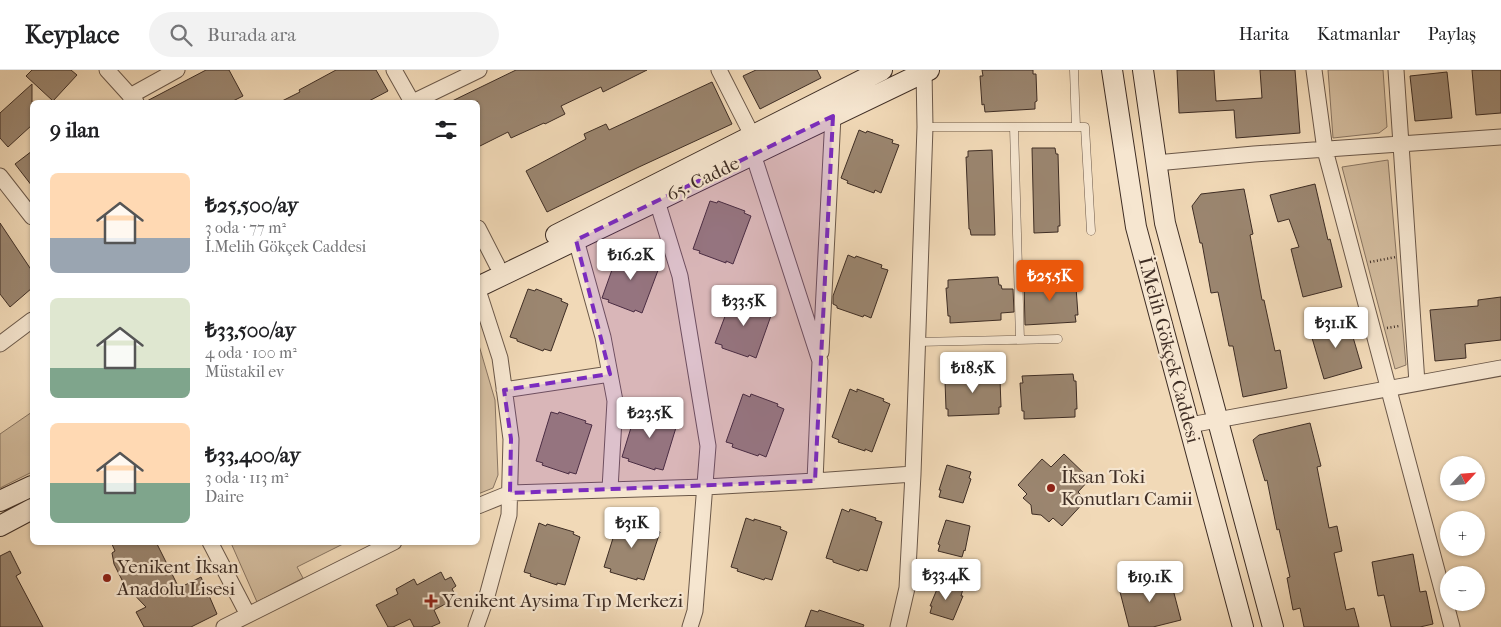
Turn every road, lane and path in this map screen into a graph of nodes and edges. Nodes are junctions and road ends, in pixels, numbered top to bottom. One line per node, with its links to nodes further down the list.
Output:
1 (107, 70): 13 (street)
2 (177, 70): 13 (street)
3 (394, 70): 14 (street)
4 (479, 70): 15 (street)
5 (718, 70): 21 (street)
6 (882, 70): 21 (main road, 65. Cadde)
7 (1074, 70): 19 (lane)
8 (1112, 70): 51 (main road, İ.Melih Gökçek Caddesi)
9 (1143, 70): 24 (main road, İ.Melih Gökçek Caddesi)
10 (1314, 70): 23 (street)
11 (1396, 70): 22 (street)
12 (926, 71): 16 (main road, 65. Cadde); 17 (street)
13 (133, 99)
14 (411, 100)
15 (416, 100)
16 (833, 116): 21 (main road, 65. Cadde); 44 (street)
17 (925, 127): 18 (lane); 42 (street)
18 (1014, 127): 19 (lane); 41 (lane)
19 (1076, 127): 28 (lane)
20 (1501, 137): 22 (street)
21 (753, 145): 26 (main road, 65. Cadde); 32 (main road, 65. Cadde); 44 (street)
22 (1401, 145): 23 (street); 31 (street)
23 (1325, 150): 24 (street); 33 (street)
24 (1156, 163): 50 (main road, İ.Melih Gökçek Caddesi)
25 (0, 176): 27 (street)
26 (657, 201): 30 (main road, 65. Cadde); 54 (street)
27 (30, 215)
28 (1090, 231)
29 (480, 232): 32 (street)
30 (576, 240): 35 (main road, 65. Cadde); 46 (street)
31 (1408, 255): 33 (path); 38 (street)
32 (497, 265): 34 (main road, 65. Cadde)
33 (1356, 265): 39 (street)
34 (480, 273)
35 (480, 287)
36 (480, 294): 49 (street)
37 (30, 322): 43 (street)
38 (1413, 323): 39 (path); 47 (street)
39 (1373, 330): 48 (street)
40 (1058, 339): 41 (lane)
41 (1020, 340): 42 (lane)
42 (917, 342): 52 (street)
43 (0, 344)
44 (820, 361): 53 (street)
45 (1501, 368): 47 (street)
46 (610, 374): 49 (street); 56 (street)
47 (1417, 383): 48 (street)
48 (1389, 388): 50 (street); 71 (street)
49 (504, 390): 57 (street)
50 (1218, 419): 51 (street); 70 (main road, İ.Melih Gökçek Caddesi)
51 (1190, 425): 69 (main road, İ.Melih Gökçek Caddesi)
52 (913, 474): 53 (street); 68 (street)
53 (815, 481): 54 (street)
54 (705, 486): 56 (street); 67 (street)
55 (30, 487): 58 (main road)
56 (610, 489): 57 (street)
57 (510, 493): 59 (street); 66 (street)
58 (0, 501)
59 (480, 505)
60 (30, 510): 61 (main road)
61 (0, 526)
62 (212, 545): 64 (street)
63 (388, 545): 64 (street)
64 (248, 615): 65 (street)
65 (224, 627)
66 (476, 627)
67 (690, 627)
68 (898, 627)
69 (1243, 627)
70 (1273, 627)
71 (1452, 627)

